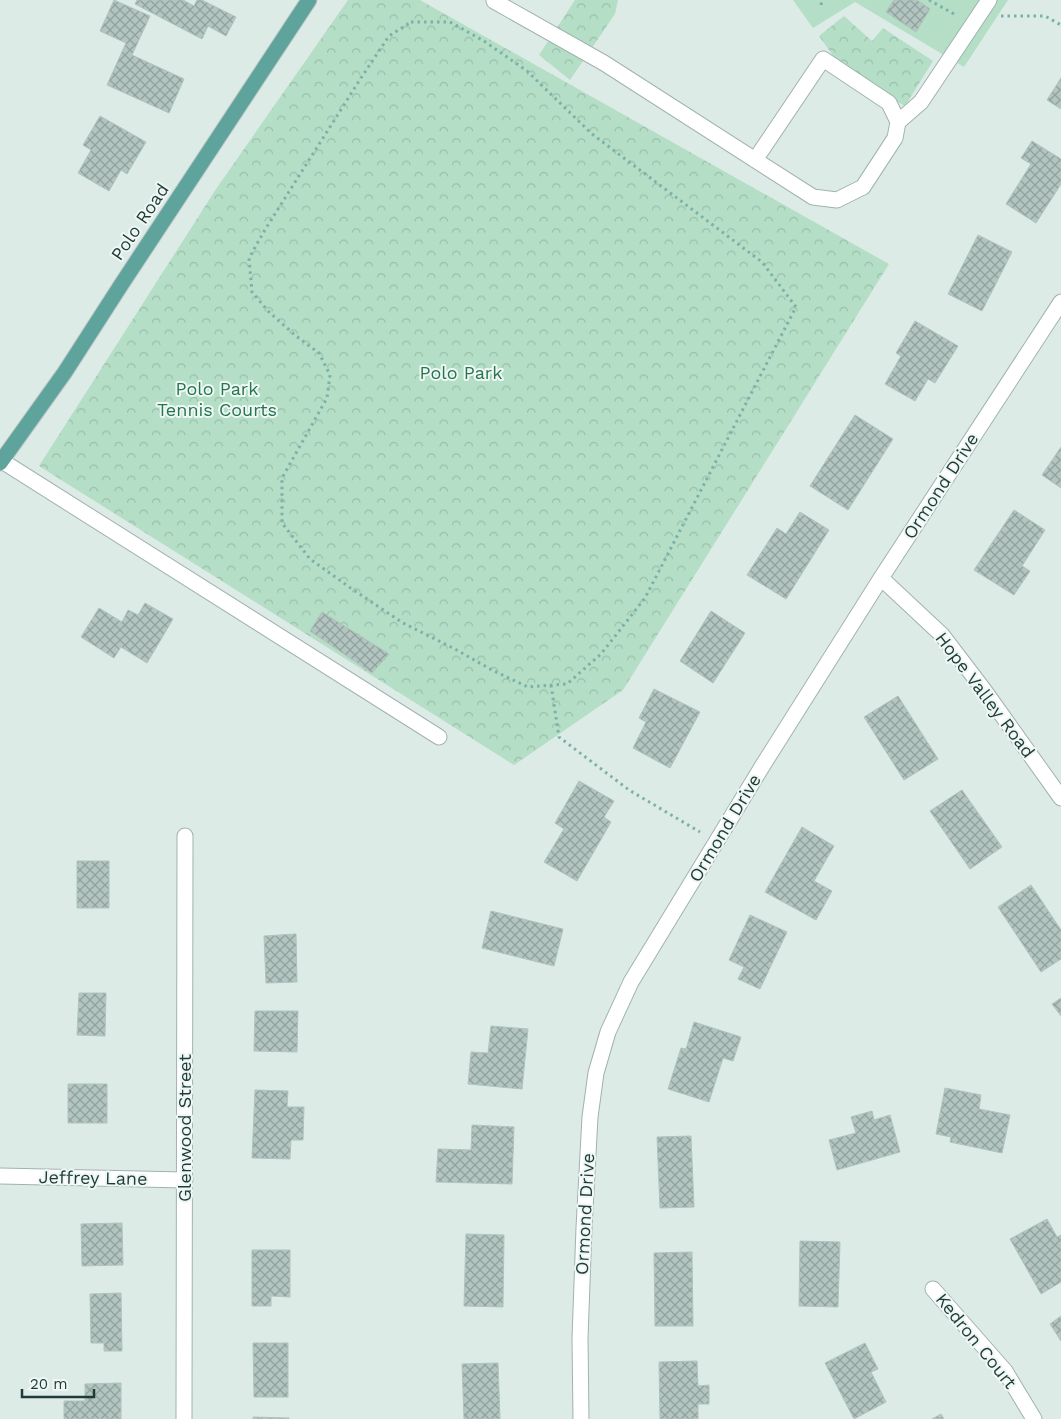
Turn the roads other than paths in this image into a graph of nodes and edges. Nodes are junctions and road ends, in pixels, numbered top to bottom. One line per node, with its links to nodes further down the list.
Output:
1 (309, 0): 7 (main road, Polo Road)
2 (494, 0): 5 (street)
3 (989, 0): 4 (street)
4 (898, 122): 5 (street); 5 (street)
5 (755, 160)
6 (1061, 302): 8 (street, Ormond Drive)
7 (1, 462): 9 (street)
8 (881, 578): 10 (street, Hope Valley Road); 16 (street, Ormond Drive)
9 (439, 737)
10 (1061, 798)
11 (185, 836): 13 (street, Glenwood Street)
12 (0, 1176): 13 (street, Jeffrey Lane)
13 (185, 1180): 15 (street, Glenwood Street)
14 (933, 1289): 17 (street, Kedron Court)
15 (184, 1419)
16 (582, 1419)
17 (1034, 1419)

